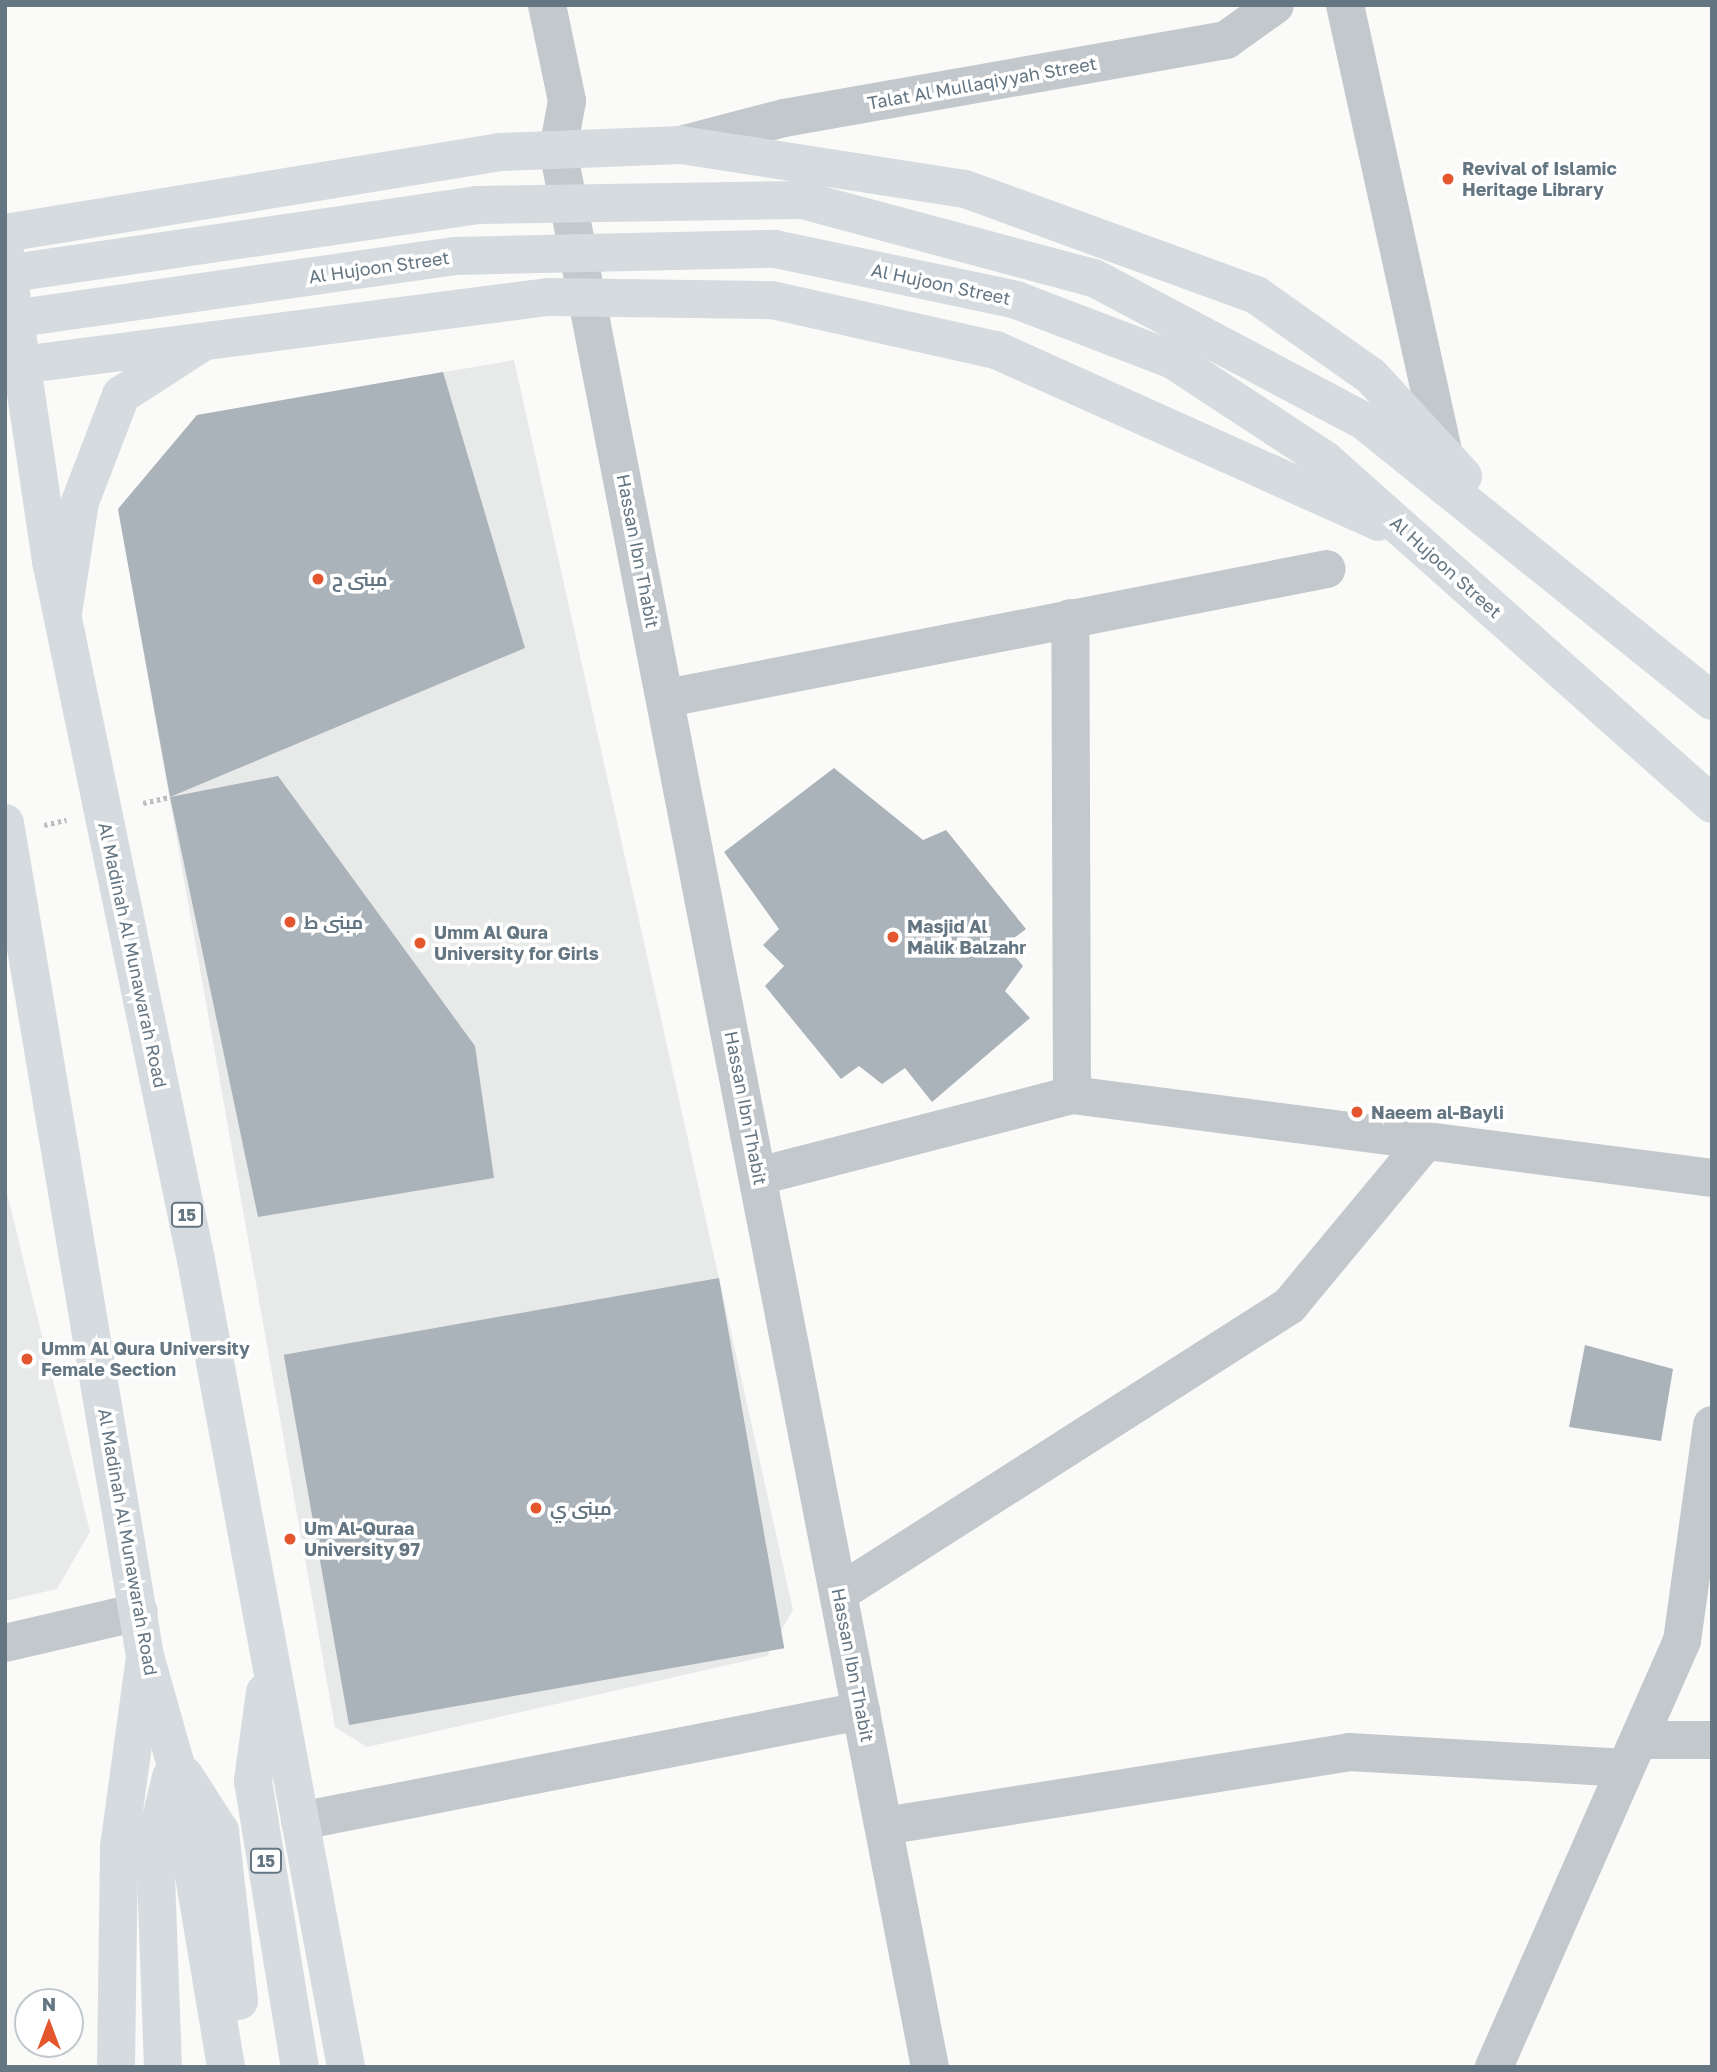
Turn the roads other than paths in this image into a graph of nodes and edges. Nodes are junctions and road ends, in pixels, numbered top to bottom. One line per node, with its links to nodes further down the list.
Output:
1 (547, 5): 5 (street)
2 (1275, 5): 4 (street, Talat Al Mullaqiyyah Street)
3 (1345, 5): 13 (street)
4 (681, 145): 5 (main road); 13 (main road)
5 (558, 150): 6 (main road); 9 (street, Hassan Ibn Thabit)
6 (5, 233)
7 (5, 253): 12 (main road, Al Madinah Al Munawarah Road / 15)
8 (5, 274): 16 (main road)
9 (588, 297): 11 (main road); 14 (main road); 19 (street, Hassan Ibn Thabit)
10 (5, 320): 14 (main road, Al Hujoon Street)
11 (208, 339): 12 (main road); 17 (main road)
12 (14, 365): 17 (main road, Al Madinah Al Munawarah Road / 15)
13 (1444, 455): 16 (main road)
14 (1412, 537): 21 (main road, Al Hujoon Street)
15 (1327, 569): 18 (street)
16 (1553, 572): 20 (main road)
17 (62, 616): 32 (main road, Al Madinah Al Munawarah Road / 15)
18 (1070, 618): 19 (street); 23 (street)
19 (667, 698): 25 (street, Hassan Ibn Thabit)
20 (1712, 701)
21 (1712, 804)
22 (5, 823): 29 (main road, Al Madinah Al Munawarah Road)
23 (1072, 1094): 24 (street); 25 (street)
24 (1426, 1141): 26 (street); 28 (street)
25 (759, 1176): 28 (street, Hassan Ibn Thabit)
26 (1712, 1178)
27 (1712, 1425): 30 (street)
28 (839, 1593): 34 (street, Hassan Ibn Thabit)
29 (138, 1612): 31 (street); 33 (main road, Al Madinah Al Munawarah Road)
30 (1697, 1633): 36 (street)
31 (5, 1643)
32 (270, 1655): 38 (main road, Al Madinah Al Munawarah Road / 15); 44 (main road, Al Madinah Al Munawarah Road / 15)
33 (145, 1656): 37 (main road, Al Madinah Al Munawarah Road); 40 (main road)
34 (861, 1711): 38 (street); 39 (street, Hassan Ibn Thabit)
35 (1712, 1740): 36 (street)
36 (1632, 1754): 39 (street); 47 (street)
37 (175, 1762): 41 (main road); 42 (main road); 43 (main road)
38 (300, 1821): 45 (main road, Al Madinah Al Munawarah Road / 15)
39 (884, 1826): 46 (street, Hassan Ibn Thabit)
40 (116, 2067)
41 (163, 2067)
42 (226, 2067)
43 (247, 2067)
44 (300, 2067)
45 (346, 2067)
46 (930, 2067)
47 (1494, 2067)

